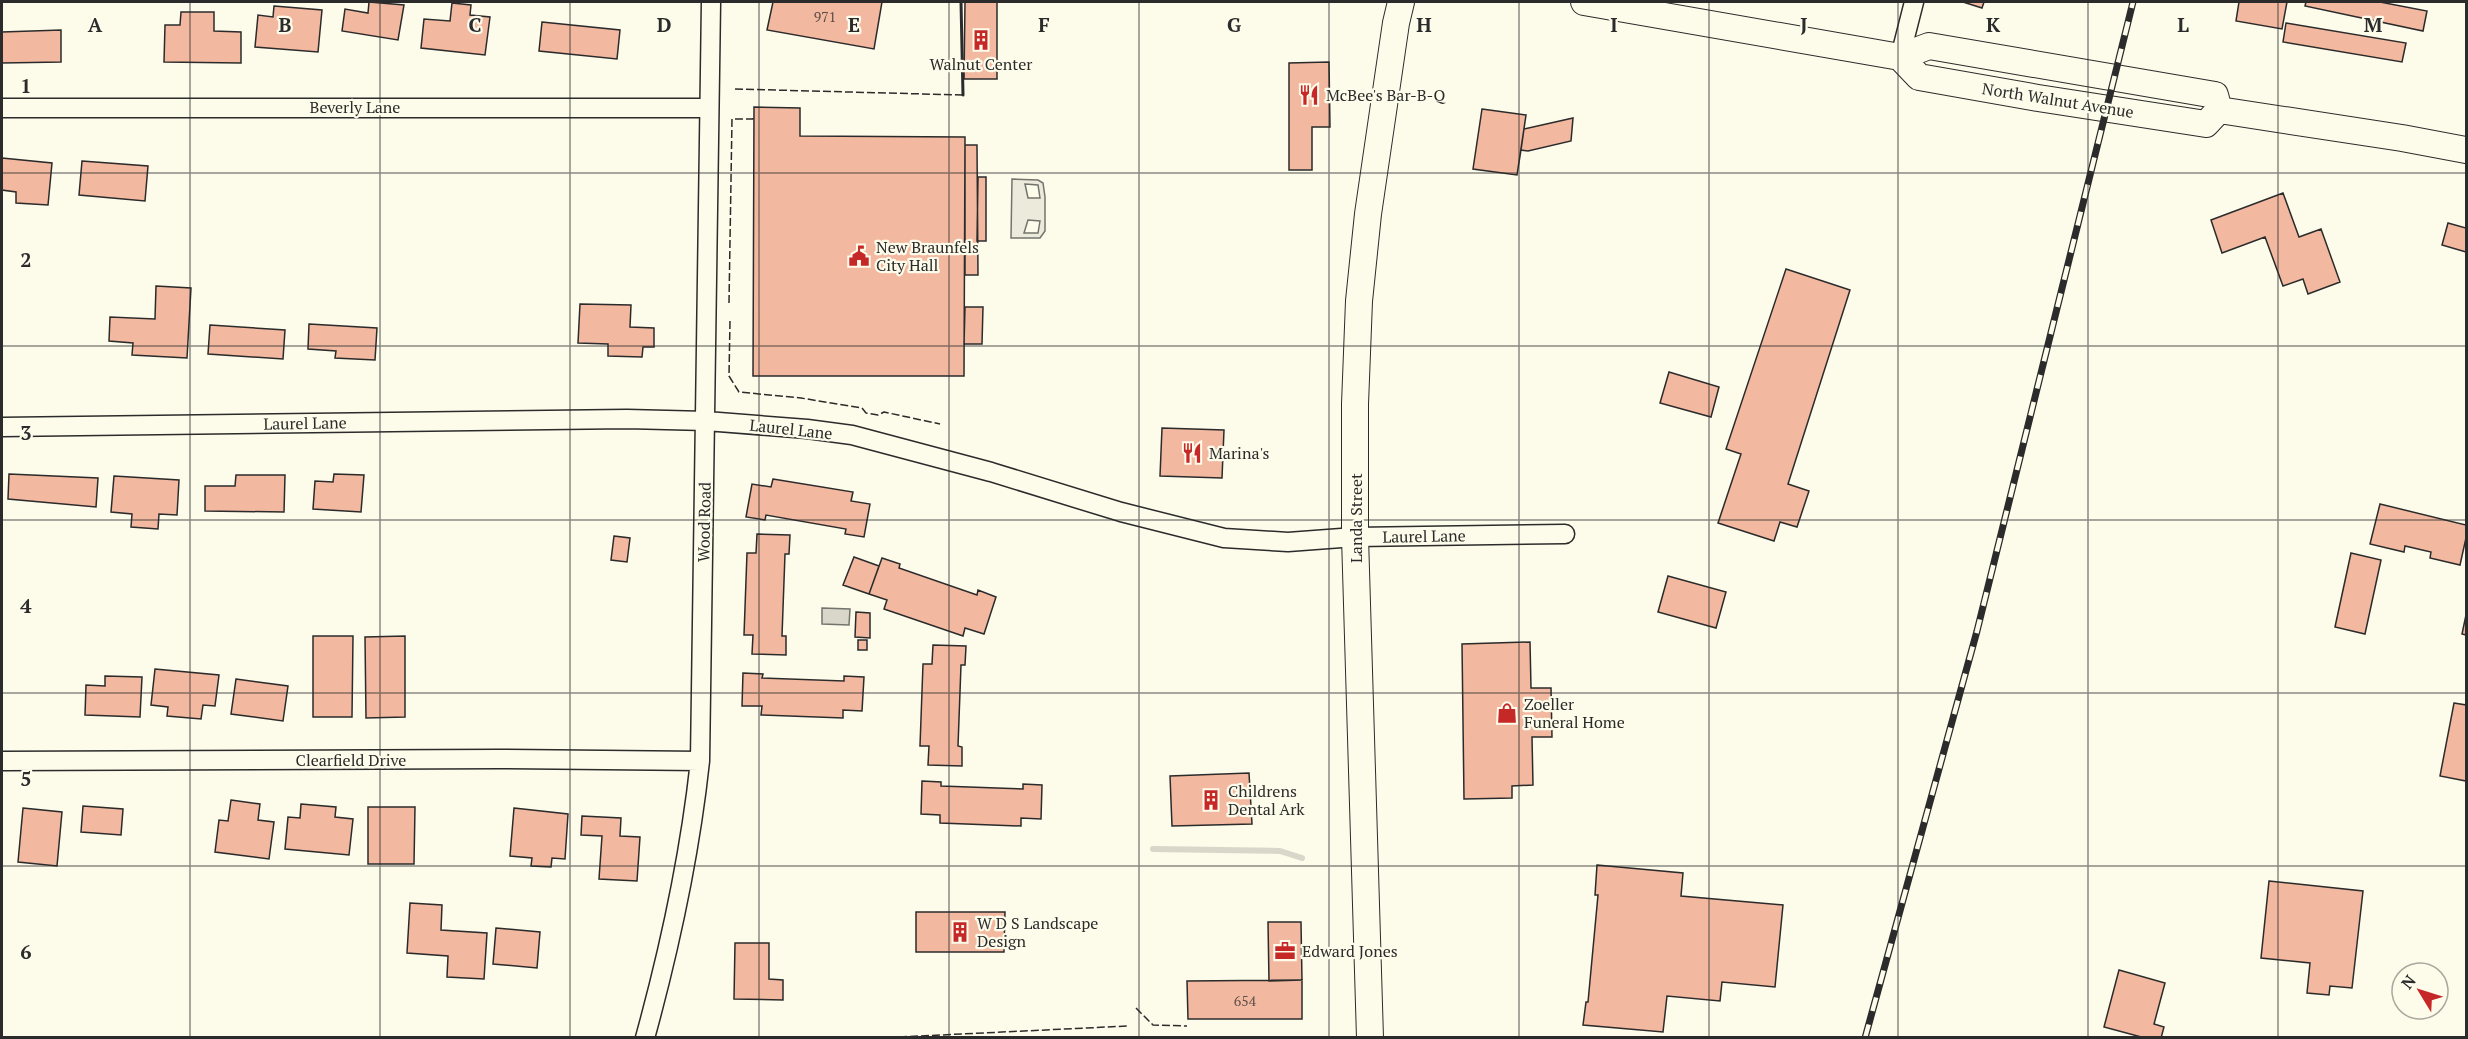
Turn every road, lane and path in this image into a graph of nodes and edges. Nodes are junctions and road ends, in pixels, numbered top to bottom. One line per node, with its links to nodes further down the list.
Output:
1 (711, 2): 7 (street, Wood Road)
2 (1401, 2): 12 (street, Landa Street)
3 (1584, 2): 5 (street)
4 (1914, 2): 5 (street)
5 (1900, 57): 8 (street, North Walnut Avenue)
6 (2, 108): 7 (street, Beverly Lane)
7 (708, 108): 9 (street, Wood Road)
8 (2466, 150)
9 (706, 422): 10 (street, Laurel Lane); 12 (street, Laurel Lane); 14 (street, Wood Road)
10 (2, 427)
11 (1565, 534): 12 (street, Laurel Lane)
12 (1355, 537): 16 (street, Landa Street)
13 (2, 761): 14 (street, Clearfield Drive)
14 (700, 761): 15 (street, Wood Road)
15 (645, 1038)
16 (1370, 1038)

